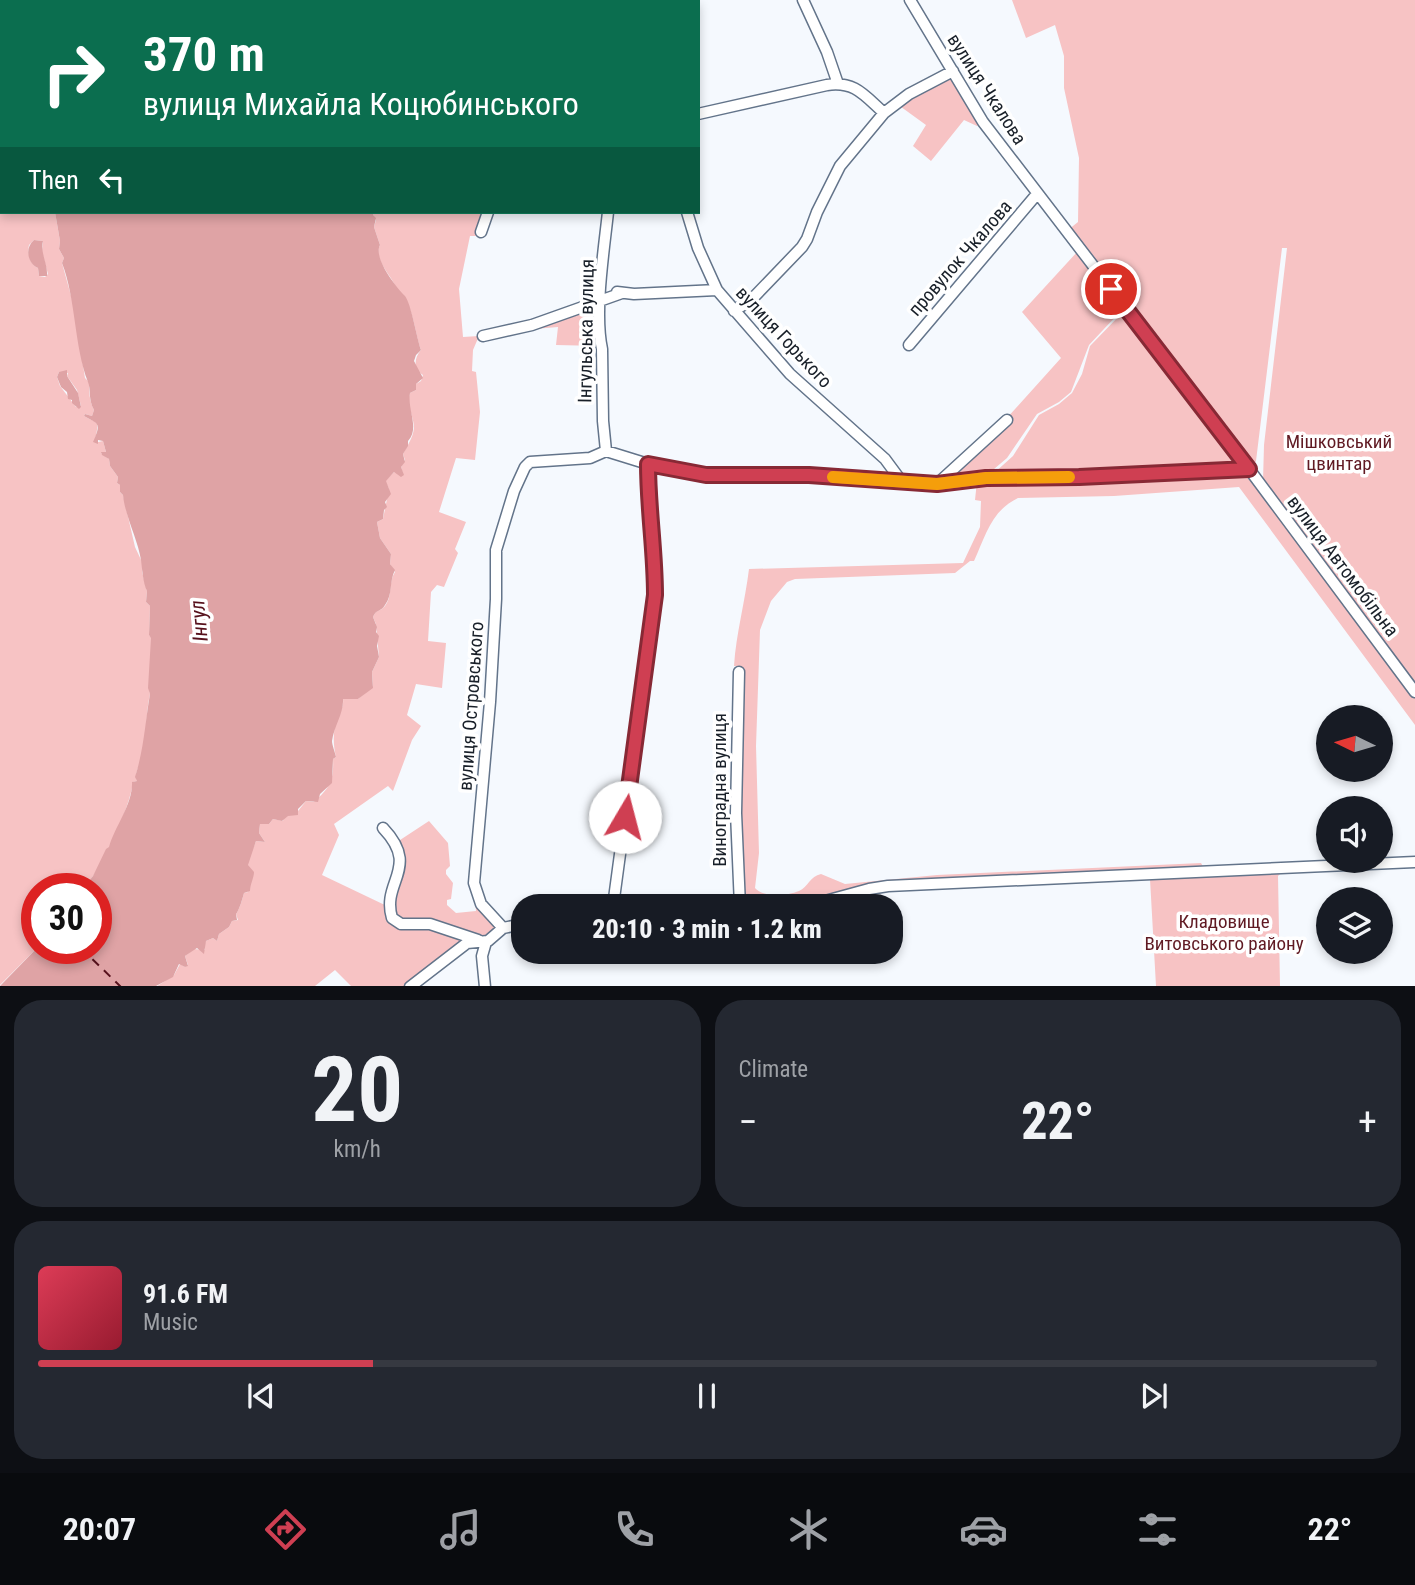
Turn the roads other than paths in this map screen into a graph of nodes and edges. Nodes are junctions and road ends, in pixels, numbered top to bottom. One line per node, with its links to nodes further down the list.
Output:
1 (803, 0): 4 (street)
2 (910, 0): 3 (street, вулиця Чкалова)
3 (953, 71): 5 (street); 7 (street, вулиця Чкалова)
4 (838, 84): 5 (street); 6 (street)
5 (884, 113): 16 (street)
6 (700, 114)
7 (1037, 194): 18 (street, провулок Чкалова); 23 (street, вулиця Автомобільна)
8 (487, 214): 11 (street)
9 (608, 214): 12 (street, Інгульська вулиця)
10 (688, 214): 13 (street, вулиця Горького)
11 (481, 232)
12 (601, 285): 14 (street); 15 (street, Інгульська вулиця)
13 (718, 290): 14 (street); 16 (street, вулиця Горького)
14 (622, 293): 15 (street)
15 (600, 302): 17 (street); 20 (street, Інгульська вулиця)
16 (734, 311): 22 (street, вулиця Горького)
17 (483, 336)
18 (909, 345)
19 (1007, 420): 26 (street)
20 (606, 452): 21 (street); 35 (street, вулиця Островського)
21 (648, 464): 24 (street); 31 (street)
22 (888, 464): 24 (street); 25 (street, вулиця Горького)
23 (1254, 473): 26 (street); 28 (street, вулиця Автомобільна)
24 (881, 481): 25 (street)
25 (902, 482): 26 (street)
26 (937, 484)
27 (738, 672): 32 (street, Виноградна вулиця)
28 (1415, 692)
29 (383, 828): 36 (street)
30 (1415, 862): 33 (street)
31 (614, 894)
32 (739, 894)
33 (851, 894)
34 (511, 926): 35 (street)
35 (503, 928): 36 (street)
36 (482, 941): 37 (street); 38 (street)
37 (410, 986)
38 (485, 986)

